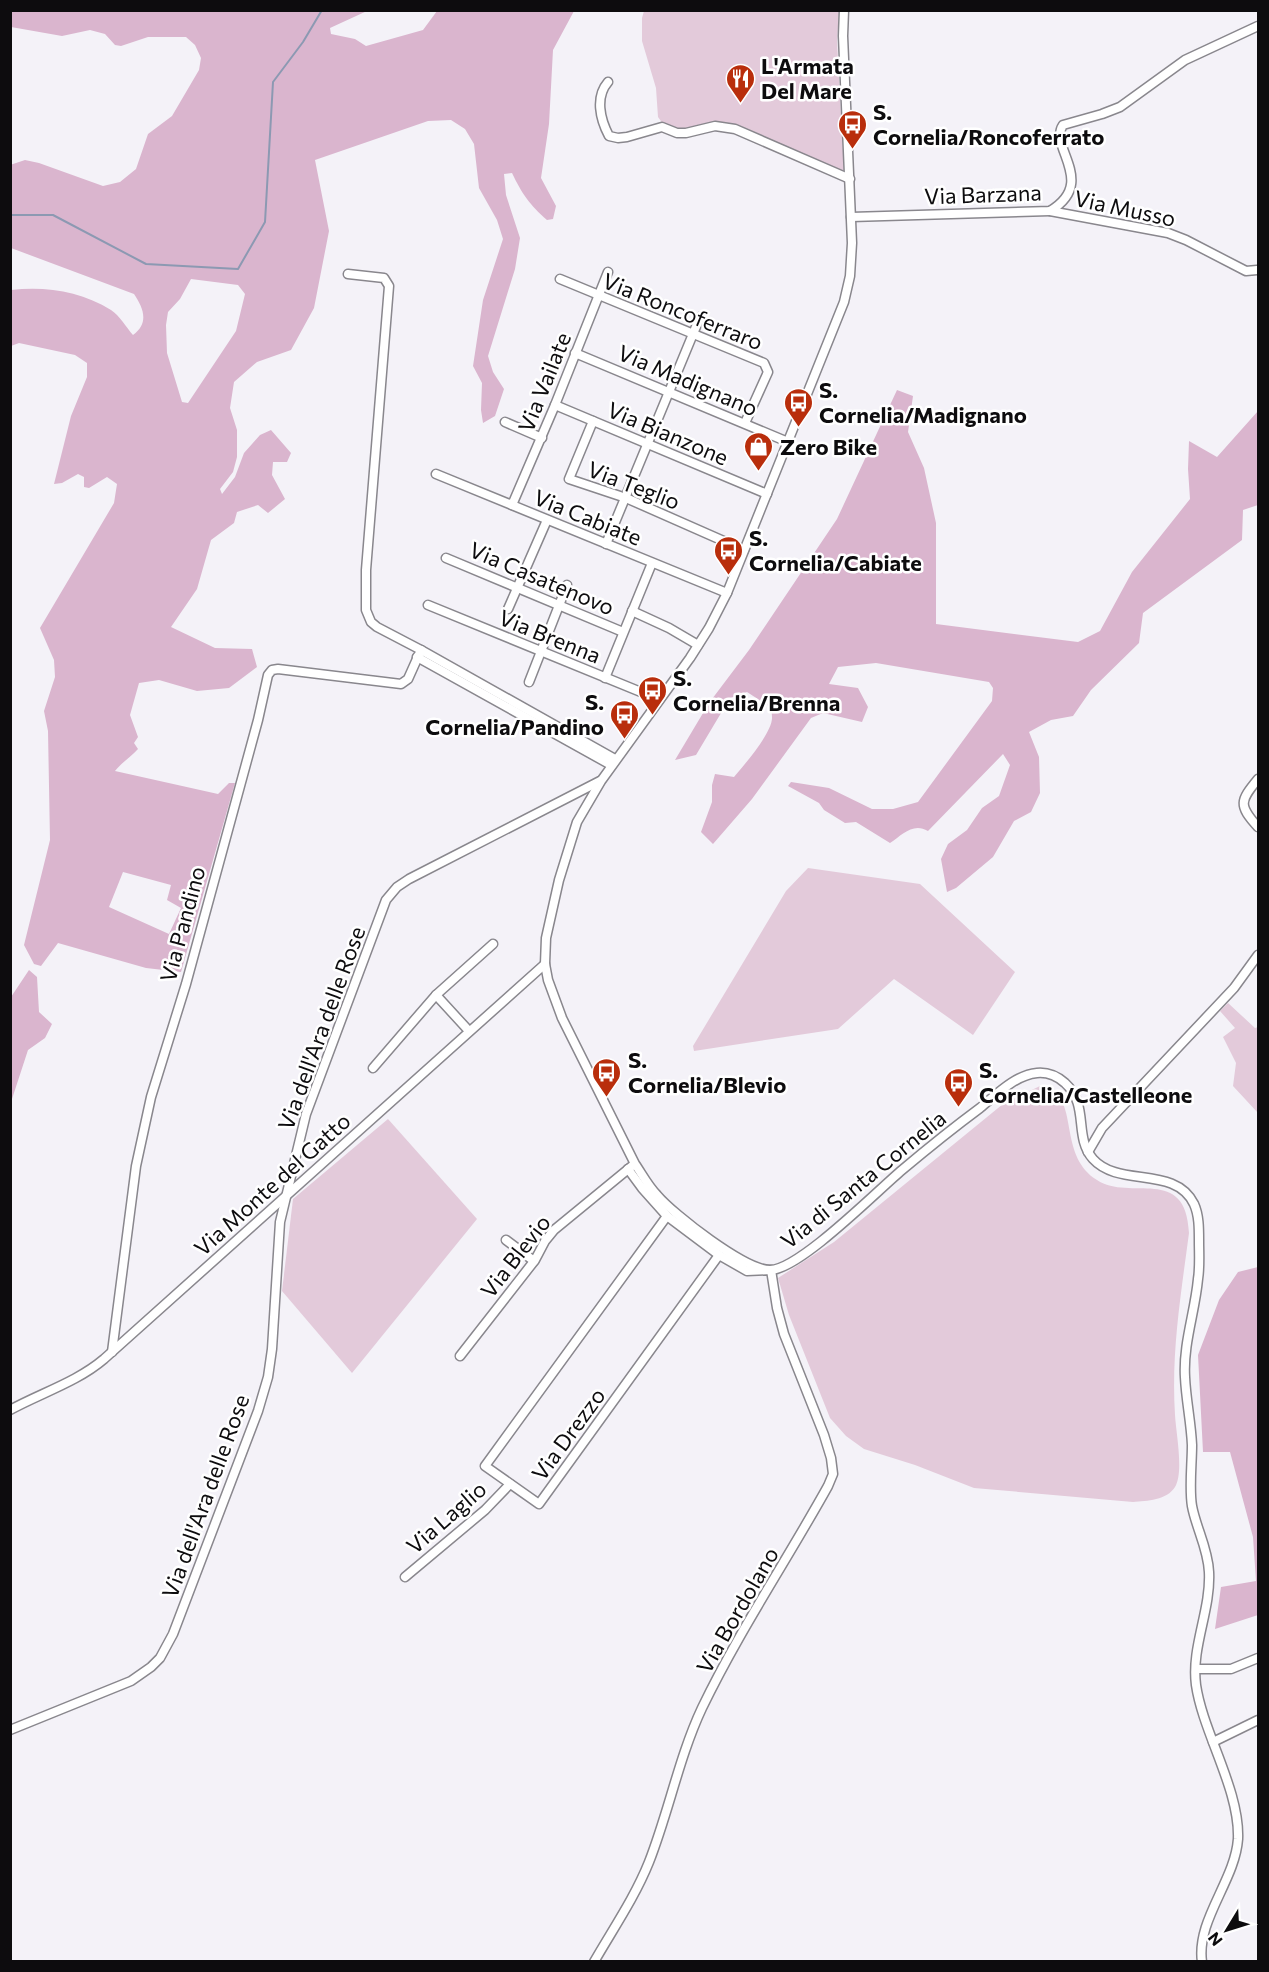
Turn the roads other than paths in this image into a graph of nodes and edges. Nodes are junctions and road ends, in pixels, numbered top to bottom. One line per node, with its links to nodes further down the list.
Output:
1 (844, 10): 4 (street, Via di Santa Cornelia)
2 (1258, 26): 5 (street, Via Barzana)
3 (608, 82): 4 (street)
4 (850, 179): 6 (street, Via di Santa Cornelia)
5 (1050, 211): 6 (street, Via Barzana); 7 (street, Via Musso)
6 (851, 217): 21 (street, Via di Santa Cornelia)
7 (1257, 270)
8 (608, 272): 11 (street, Via Vailate)
9 (348, 274): 42 (street)
10 (560, 279): 11 (street, Via Roncoferraro)
11 (598, 296): 13 (street, Via Roncoferraro); 14 (street, Via Vailate)
12 (700, 317): 13 (street)
13 (693, 335): 15 (street); 19 (street, Via Roncoferraro)
14 (575, 353): 15 (street, Via Madignano); 16 (street, Via Vailate)
15 (670, 392): 19 (street, Via Madignano); 22 (street)
16 (555, 405): 17 (street, Via Bianzone); 20 (street, Via Vailate)
17 (592, 421): 22 (street, Via Bianzone); 25 (street, Via Teglio)
18 (505, 422): 20 (street)
19 (745, 423): 21 (street, Via Madignano)
20 (542, 438): 26 (street, Via Vailate)
21 (788, 442): 24 (street, Via di Santa Cornelia)
22 (648, 444): 24 (street, Via Bianzone); 25 (street)
23 (436, 474): 26 (street, Via Cabiate)
24 (767, 494): 29 (street, Via di Santa Cornelia)
25 (626, 498): 28 (street); 29 (street, Via Teglio)
26 (512, 505): 27 (street, Via Cabiate)
27 (547, 520): 28 (street, Via Cabiate); 33 (street)
28 (606, 544): 31 (street, Via Cabiate)
29 (744, 550): 34 (street, Via di Santa Cornelia)
30 (446, 558): 33 (street, Via Casatenovo)
31 (651, 563): 34 (street, Via Cabiate); 38 (street, Via Casatenovo)
32 (567, 585): 36 (street)
33 (517, 588): 36 (street, Via Casatenovo); 37 (street)
34 (727, 592): 40 (street, Via di Santa Cornelia)
35 (428, 605): 41 (street, Via Brenna)
36 (560, 606): 39 (street, Via Casatenovo); 41 (street)
37 (508, 609)
38 (632, 611): 39 (street, Via Casatenovo); 40 (street)
39 (623, 632): 43 (street, Via Casatenovo)
40 (698, 645): 45 (street, Via di Santa Cornelia)
41 (541, 651): 43 (street, Via Brenna); 44 (street)
42 (419, 653): 46 (street); 64 (street, Via Pandino)
43 (605, 678): 45 (street, Via Brenna)
44 (529, 682)
45 (658, 699): 46 (street, Via di Santa Cornelia)
46 (613, 762): 48 (street, Via di Santa Cornelia)
47 (1258, 779): 49 (street)
48 (601, 781): 52 (street, Via di Santa Cornelia); 58 (street, Via dell'Ara delle Rose)
49 (1258, 827)
50 (493, 944): 53 (street)
51 (1258, 955): 56 (street)
52 (545, 964): 54 (street, Via Monte del Gatto); 57 (street, Via di Santa Cornelia)
53 (436, 995): 54 (street); 55 (street)
54 (469, 1031): 58 (street, Via Monte del Gatto)
55 (373, 1068)
56 (1088, 1152): 63 (street, Via di Santa Cornelia); 70 (street)
57 (632, 1166): 59 (street, Via di Santa Cornelia); 62 (street, Via Blevio); 63 (street, Via di Santa Cornelia)
58 (285, 1196): 64 (street, Via Monte del Gatto); 72 (street, Via dell'Ara delle Rose)
59 (667, 1216): 61 (street, Via di Santa Cornelia); 67 (street, Via Drezzo)
60 (506, 1240): 62 (street)
61 (719, 1255): 63 (street, Via di Santa Cornelia); 67 (street, Via Drezzo)
62 (534, 1262): 65 (street, Via Blevio)
63 (771, 1270): 74 (street, Via Bordolano)
64 (112, 1352): 66 (street, Via Monte del Gatto)
65 (460, 1356)
66 (10, 1410)
67 (510, 1484): 68 (street, Via Laglio)
68 (405, 1577)
69 (1258, 1658): 70 (street)
70 (1196, 1669): 73 (street)
71 (1258, 1720): 73 (street)
72 (10, 1730)
73 (1213, 1742): 75 (street)
74 (594, 1962)
75 (1202, 1962)

